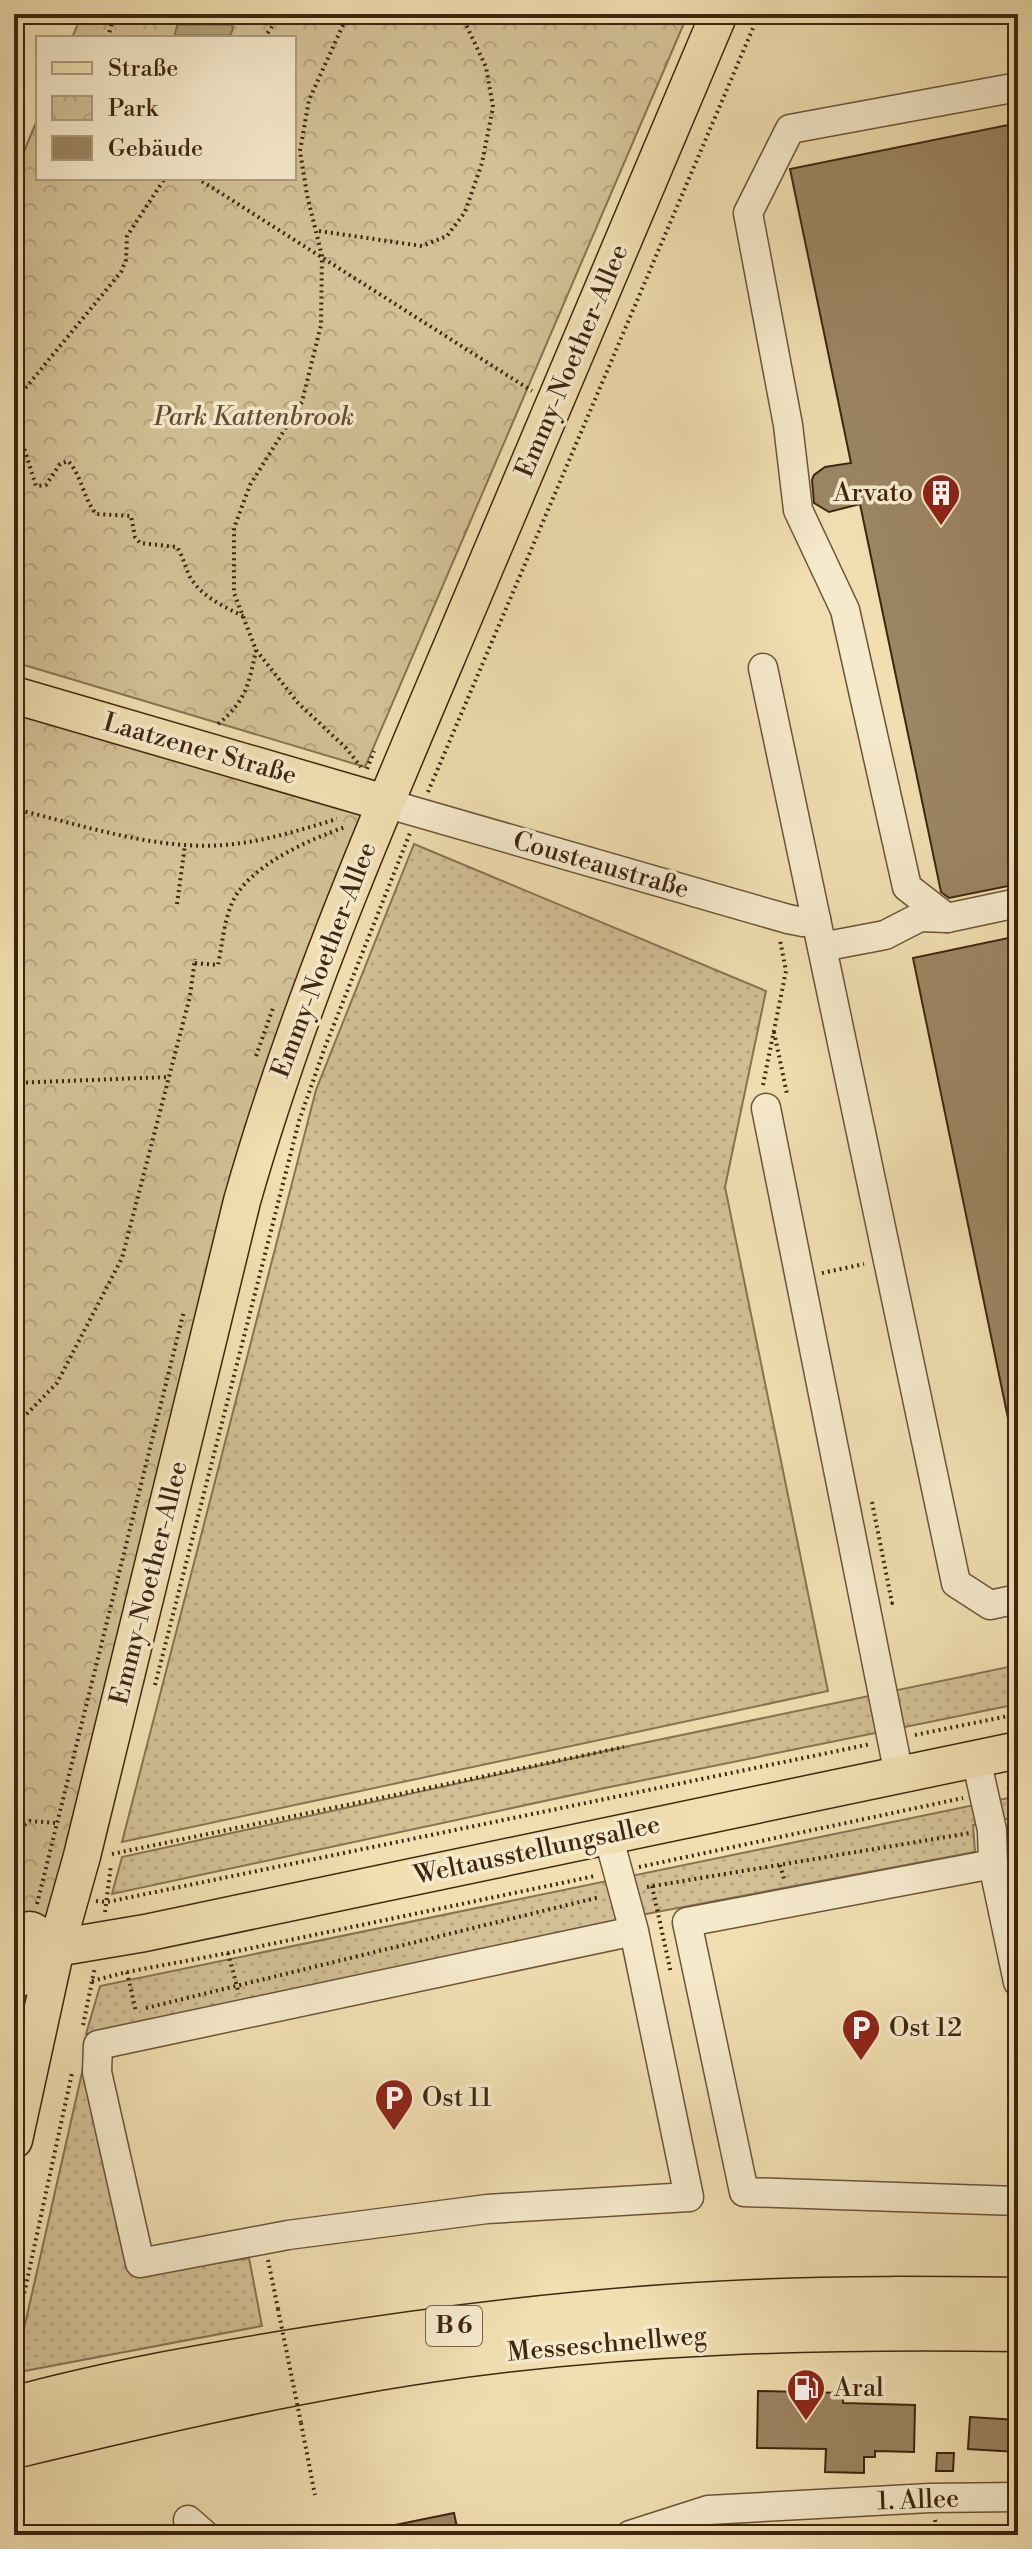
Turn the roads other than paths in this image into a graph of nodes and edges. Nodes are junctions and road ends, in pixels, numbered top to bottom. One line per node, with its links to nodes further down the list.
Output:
1 (719, 14): 5 (main road, Emmy-Noether-Allee)
2 (1018, 87): 7 (street)
3 (763, 668): 8 (street)
4 (14, 695): 5 (main road, Laatzener Straße)
5 (385, 803): 8 (street, Cousteaustraße); 18 (main road, Emmy-Noether-Allee)
6 (1018, 903): 7 (street, Cousteaustraße)
7 (947, 918): 8 (street, Cousteaustraße)
8 (819, 933): 10 (street)
9 (766, 1108): 13 (street)
10 (1018, 1599)
11 (1018, 1750): 12 (main road, Weltausstellungsallee)
12 (976, 1759): 13 (main road, Weltausstellungsallee); 15 (street)
13 (899, 1775): 14 (main road, Weltausstellungsallee)
14 (608, 1835): 16 (street); 18 (main road, Weltausstellungsallee)
15 (993, 1864): 20 (street); 22 (street)
16 (634, 1931): 16 (street)
17 (14, 1935): 18 (highway)
18 (56, 1948): 19 (highway); 21 (main road, Emmy-Noether-Allee)
19 (14, 1975)
20 (1018, 1982)
21 (14, 2140)
22 (1018, 2201)
23 (1018, 2299): 25 (highway, Messeschnellweg / B 6)
24 (1018, 2330): 25 (highway, Messeschnellweg / B 6)
25 (16, 2421)
26 (1018, 2497): 27 (street, 1. Allee)
27 (630, 2535)

